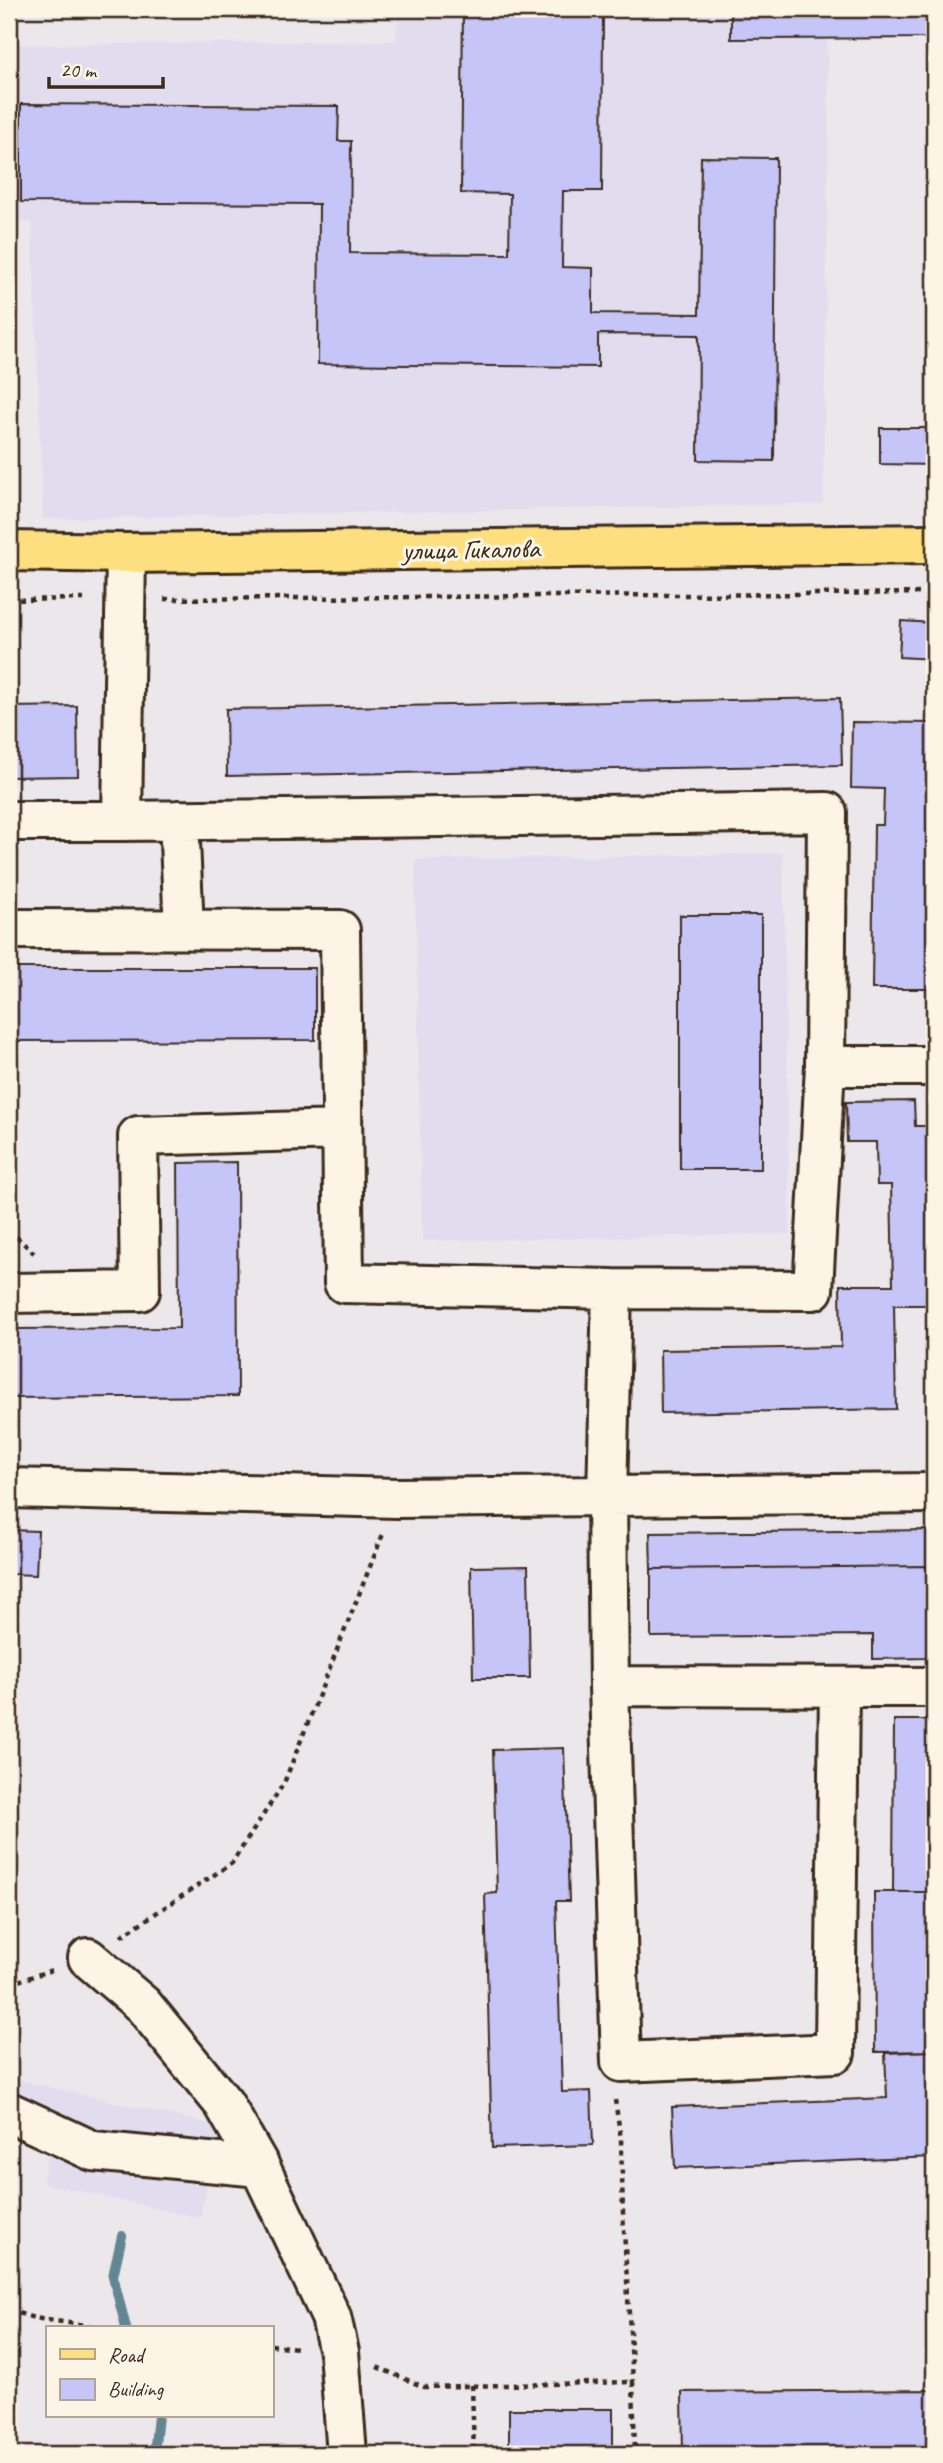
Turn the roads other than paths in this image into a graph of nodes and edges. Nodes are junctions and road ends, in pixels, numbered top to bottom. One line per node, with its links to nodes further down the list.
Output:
1 (934, 544): 3 (main road, улица Гикалова)
2 (9, 551): 3 (main road, улица Гикалова)
3 (127, 553): 6 (street)
4 (179, 820): 6 (street); 8 (street); 9 (street)
5 (9, 821): 6 (street)
6 (122, 821)
7 (9, 929): 8 (street)
8 (184, 929): 11 (street)
9 (825, 1066): 10 (street); 12 (street)
10 (934, 1066)
11 (342, 1130): 12 (street); 13 (street)
12 (612, 1289): 16 (street)
13 (9, 1293)
14 (9, 1488): 16 (street)
15 (934, 1493): 16 (street)
16 (607, 1496): 17 (street)
17 (609, 1686): 18 (street); 18 (street)
18 (839, 1687): 19 (street)
19 (934, 1687)
20 (88, 1958): 22 (street)
21 (9, 2112): 22 (street)
22 (260, 2167): 23 (street)
23 (347, 2454)

